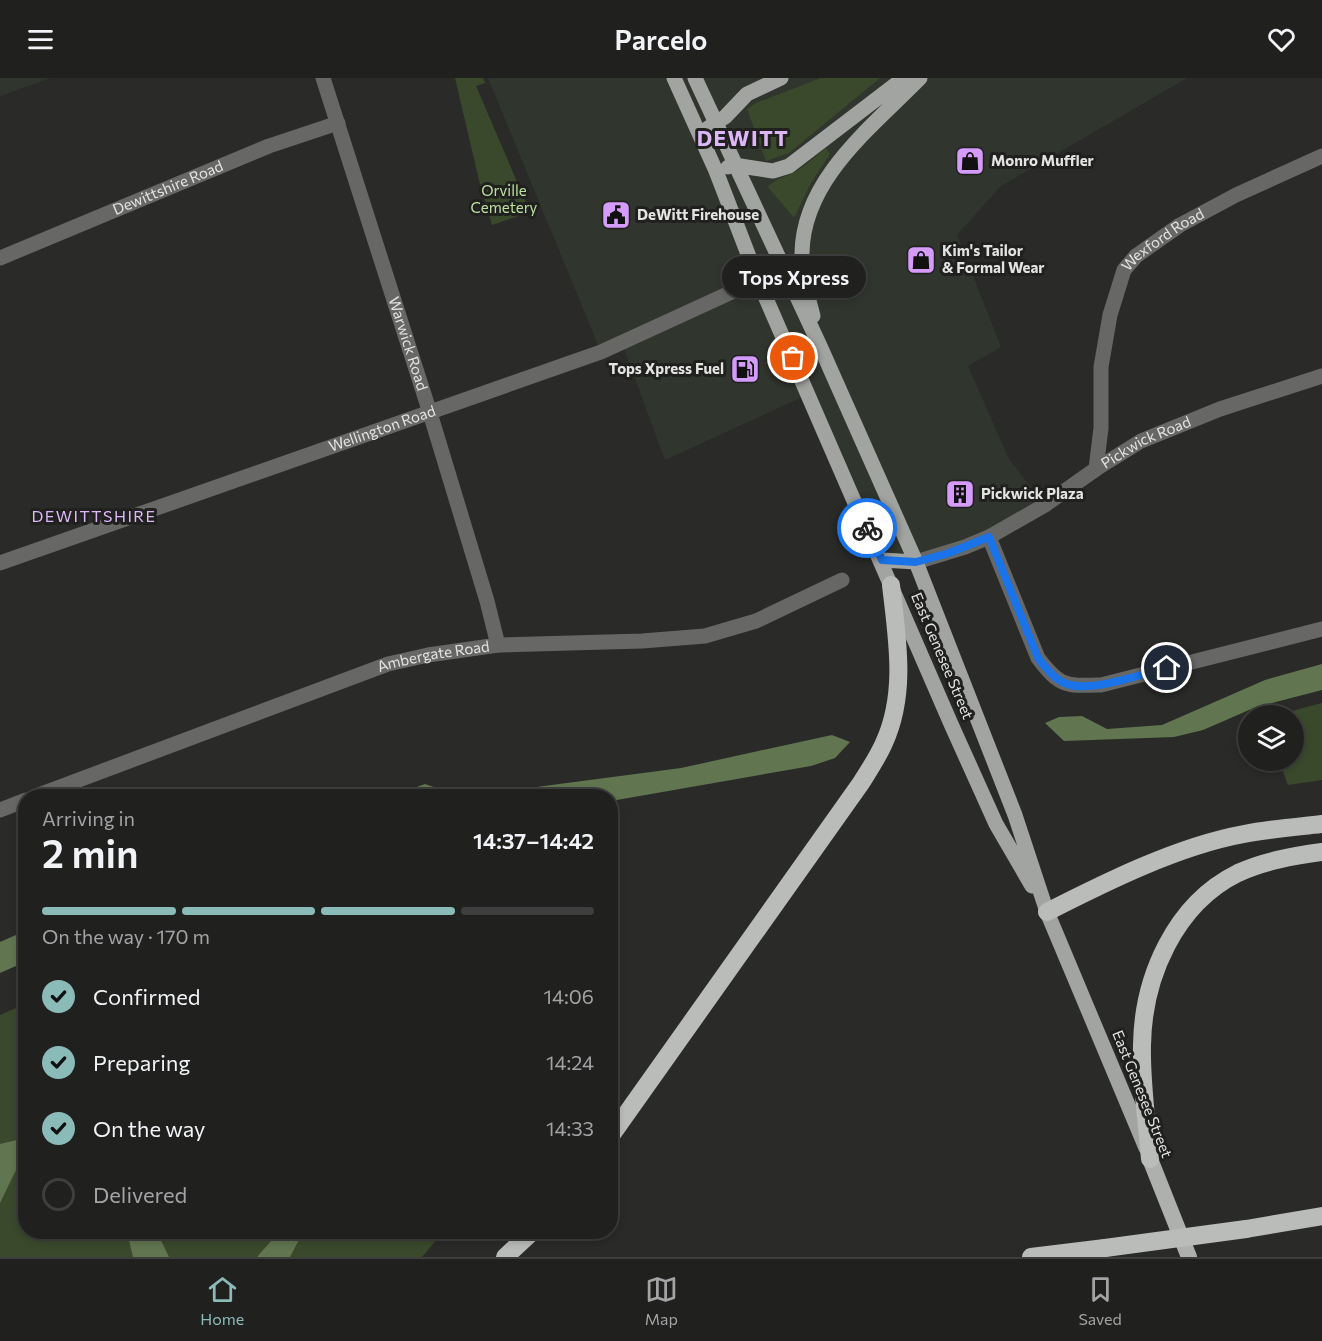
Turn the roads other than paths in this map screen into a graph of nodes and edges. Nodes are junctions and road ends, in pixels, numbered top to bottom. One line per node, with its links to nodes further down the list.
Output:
1 (323, 78): 7 (street, Warwick Road)
2 (674, 78): 9 (main road, East Genesee Street)
3 (695, 78): 8 (main road, East Genesee Street)
4 (781, 78): 8 (main road)
5 (904, 78): 11 (main road)
6 (920, 78): 15 (main road)
7 (338, 123): 13 (street, Dewittshire Road); 17 (street, Warwick Road)
8 (716, 124): 9 (main road); 11 (main road, East Genesee Street)
9 (699, 132): 12 (main road, East Genesee Street)
10 (1322, 156): 18 (street, Wexford Road)
11 (734, 165): 12 (main road); 15 (main road, East Genesee Street)
12 (716, 171): 14 (main road, East Genesee Street)
13 (0, 258)
14 (758, 280): 17 (street, Wellington Road); 20 (main road, East Genesee Street)
15 (820, 346): 21 (main road, East Genesee Street)
16 (1322, 376): 18 (street, Pickwick Road)
17 (430, 413): 22 (street, Wellington Road); 26 (street, Warwick Road)
18 (1096, 469): 19 (street, Pickwick Road)
19 (989, 537): 21 (street, Pickwick Road); 25 (street)
20 (882, 560): 21 (main road); 24 (main road, East Genesee Street)
21 (916, 562): 32 (main road, East Genesee Street)
22 (0, 563)
23 (842, 580): 26 (street, Ambergate Road)
24 (891, 585): 32 (main road, East Genesee Street); 33 (highway)
25 (1322, 629)
26 (498, 645): 27 (street, Ambergate Road)
27 (55, 789)
28 (18, 804): 29 (street)
29 (0, 810)
30 (1322, 824): 32 (highway)
31 (1322, 852): 34 (highway)
32 (1047, 912): 34 (main road, East Genesee Street)
33 (618, 1126)
34 (1150, 1159): 39 (highway, East Genesee Street)
35 (1322, 1216): 38 (highway, bridge)
36 (524, 1239): 37 (highway)
37 (504, 1257)
38 (1031, 1257)
39 (1189, 1257)

